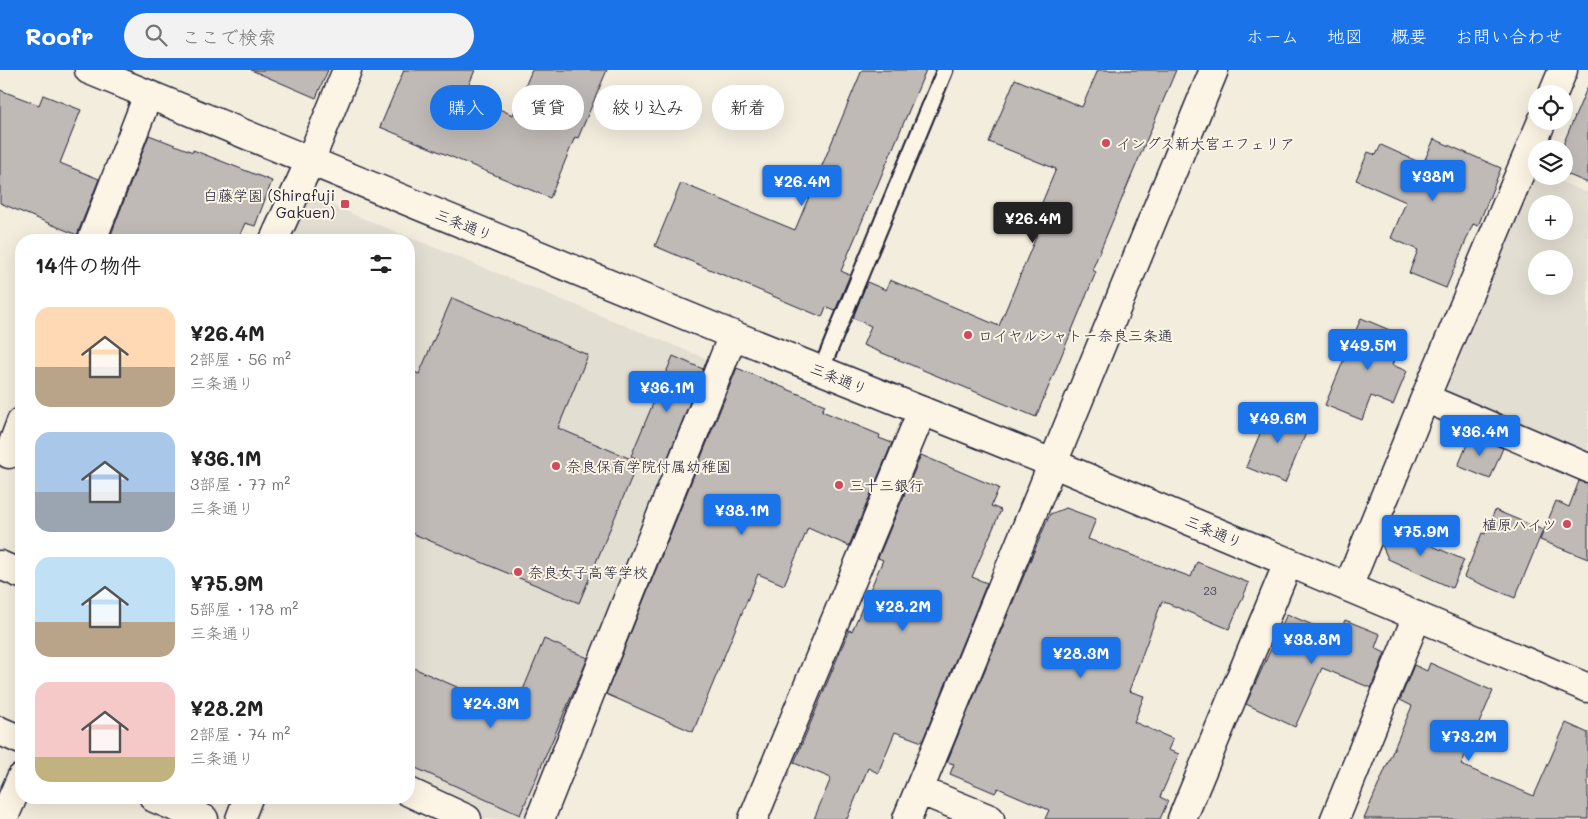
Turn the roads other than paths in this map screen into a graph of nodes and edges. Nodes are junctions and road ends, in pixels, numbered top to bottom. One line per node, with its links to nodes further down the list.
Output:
1 (89, 70): 7 (street, 三条通り)
2 (347, 70): 9 (street)
3 (945, 70): 13 (lane)
4 (1214, 70): 18 (street)
5 (1563, 70): 6 (street)
6 (1557, 85)
7 (148, 95): 9 (street, 三条通り); 10 (street)
8 (1538, 130): 14 (street)
9 (310, 161): 11 (street); 12 (street, 三条通り)
10 (94, 234)
11 (277, 234)
12 (733, 335): 13 (street, 三条通り); 37 (street)
13 (821, 370): 15 (street, 三条通り)
14 (1425, 398): 19 (street); 23 (street)
15 (922, 411): 18 (street, 三条通り); 38 (street)
16 (15, 440): 17 (street)
17 (10, 455)
18 (1052, 463): 20 (street, 三条通り); 28 (street)
19 (1588, 468)
20 (1288, 563): 23 (street, 三条通り); 41 (street)
21 (0, 565): 22 (street)
22 (15, 571)
23 (1348, 587): 24 (street, 三条通り)
24 (1417, 616): 25 (street, 三条通り); 42 (street)
25 (1588, 688)
26 (0, 731): 27 (street)
27 (15, 737)
28 (919, 790): 39 (street); 40 (street)
29 (15, 792): 33 (street)
30 (415, 795): 36 (street)
31 (168, 804): 34 (street)
32 (246, 804): 35 (street)
33 (3, 819)
34 (204, 819)
35 (240, 819)
36 (466, 819)
37 (540, 819)
38 (753, 819)
39 (907, 819)
40 (990, 819)
41 (1182, 819)
42 (1334, 819)

